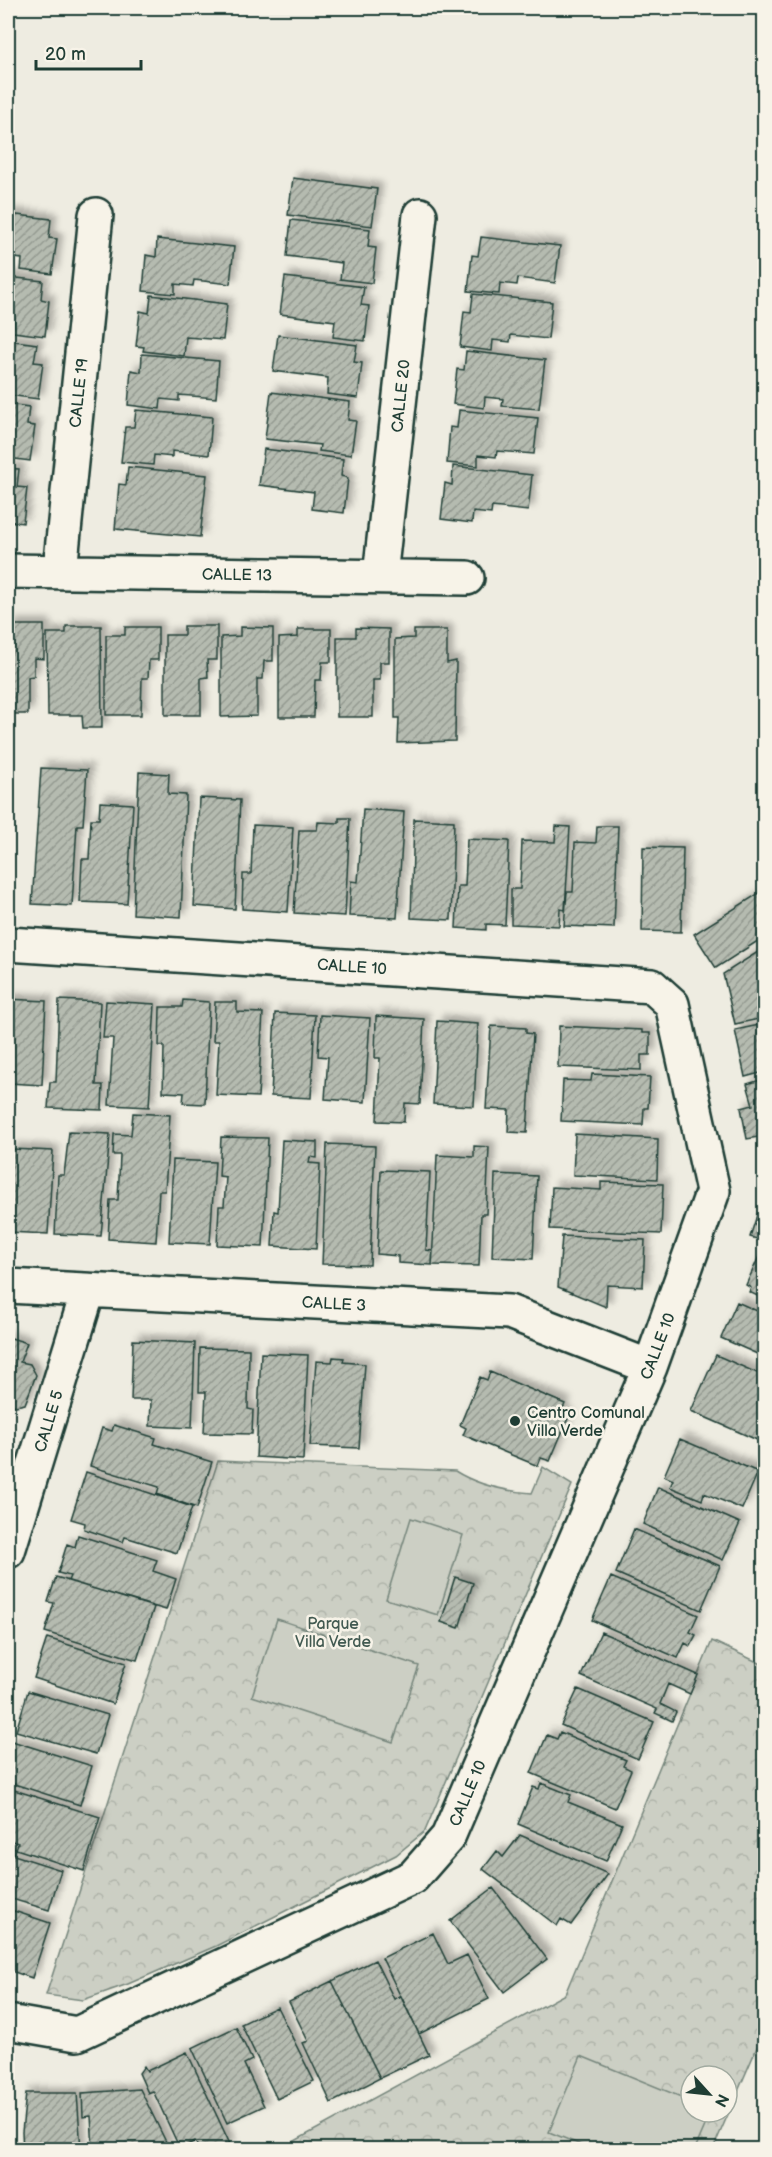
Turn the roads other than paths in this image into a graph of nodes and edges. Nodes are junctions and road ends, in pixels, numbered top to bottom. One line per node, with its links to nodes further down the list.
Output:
1 (96, 215): 4 (street, CALLE 19)
2 (420, 215): 5 (street, CALLE 20)
3 (8, 571): 4 (street, CALLE 13)
4 (60, 571): 5 (street, CALLE 13)
5 (380, 576): 6 (street, CALLE 13)
6 (467, 578)
7 (8, 944): 10 (street, CALLE 10)
8 (8, 1286): 9 (street, CALLE 3)
9 (88, 1291): 10 (street, CALLE 3); 11 (street, CALLE 5)
10 (650, 1367): 12 (street, CALLE 10)
11 (8, 1551)
12 (8, 2022)

